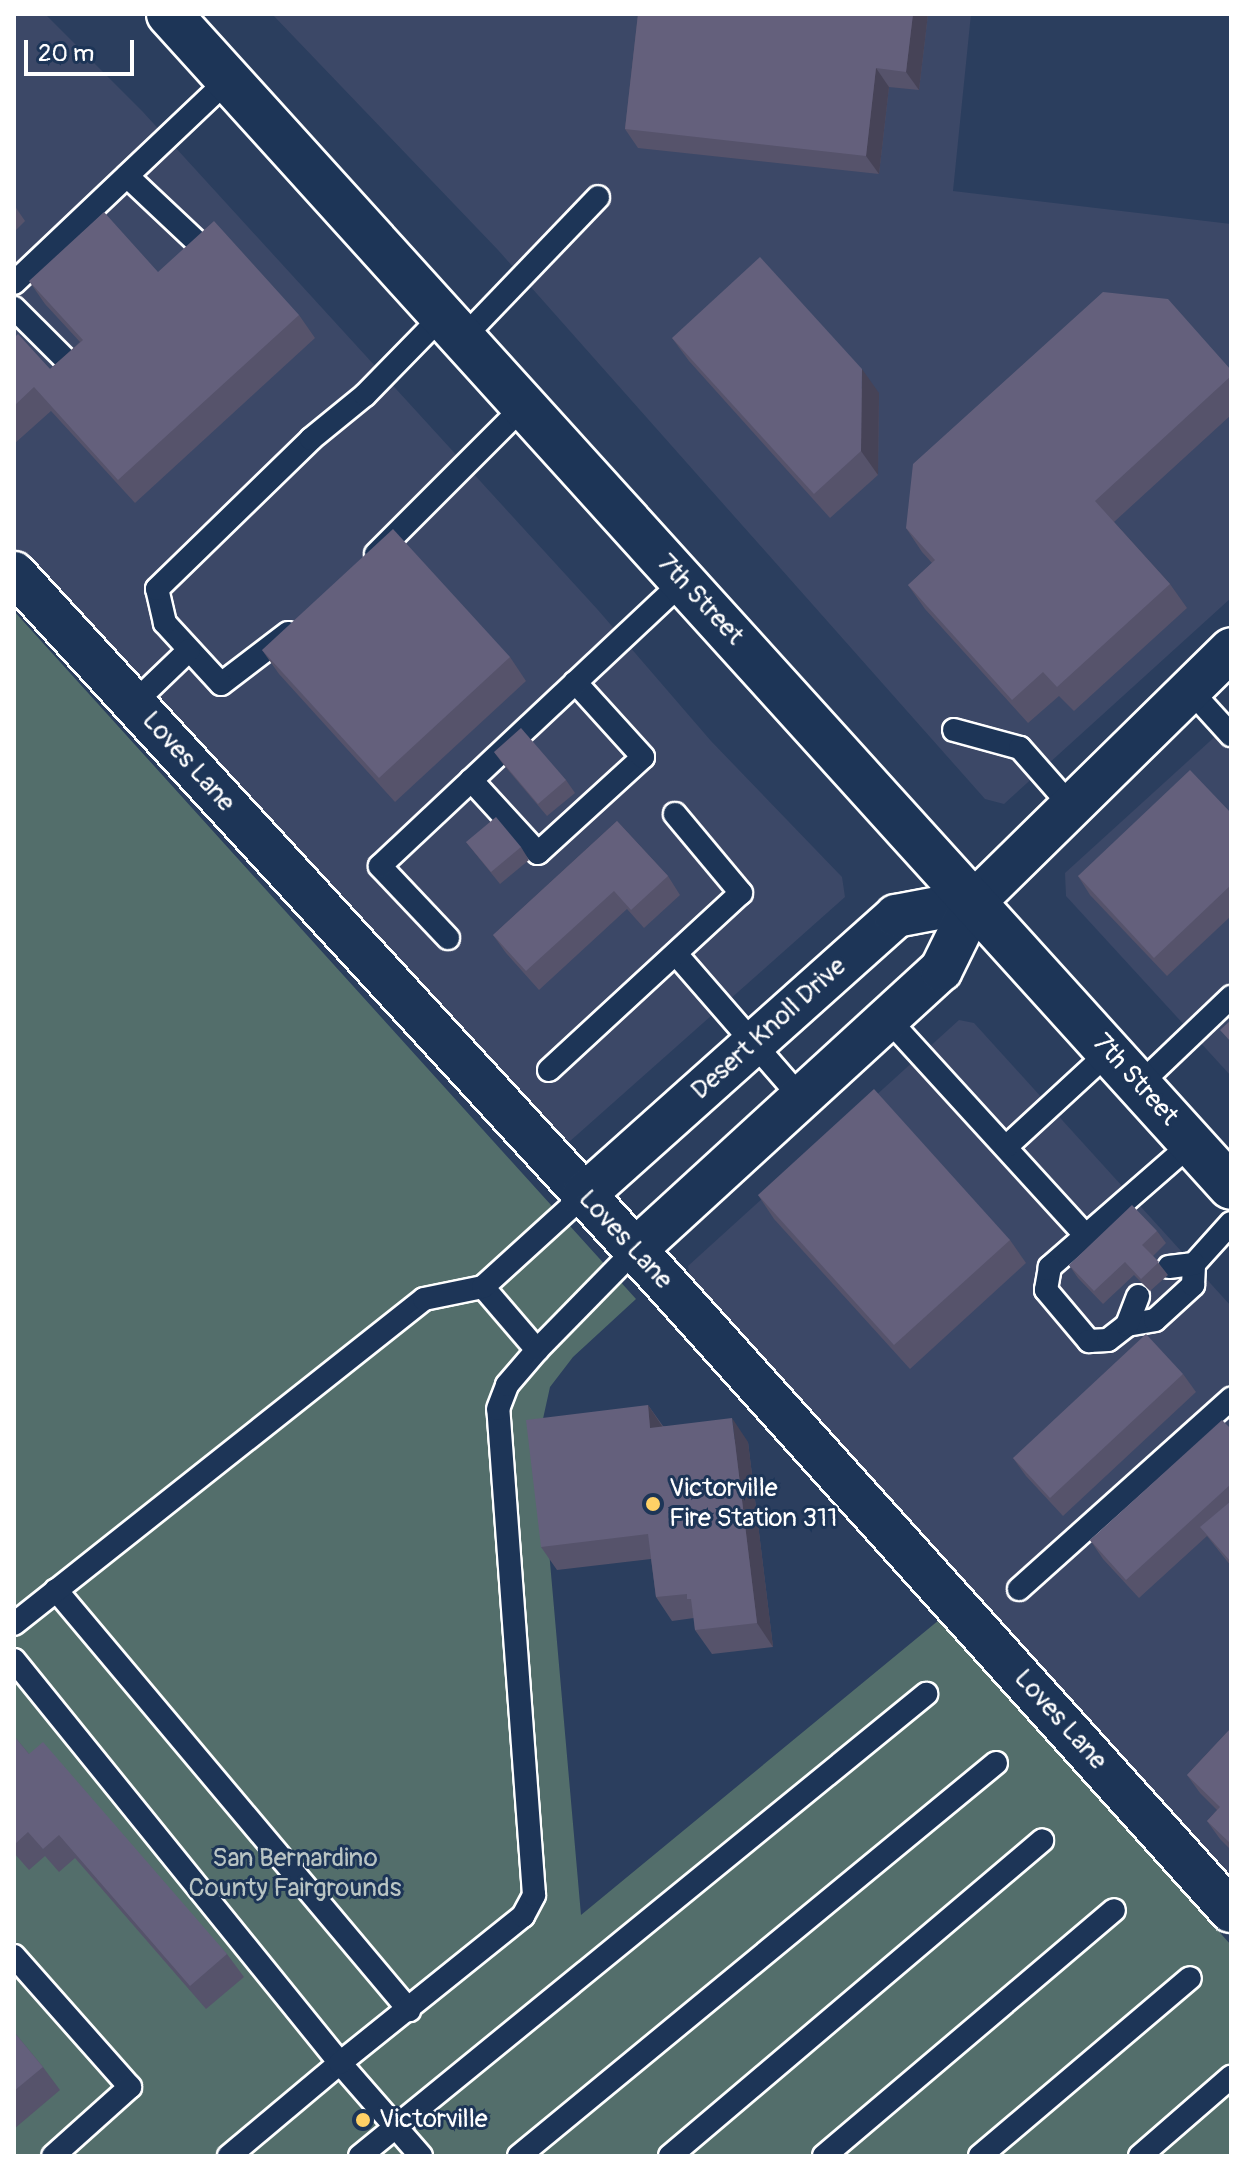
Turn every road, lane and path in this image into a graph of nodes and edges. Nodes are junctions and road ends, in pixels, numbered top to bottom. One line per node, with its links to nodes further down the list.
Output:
1 (169, 14): 2 (main road, 7th Street)
2 (229, 79): 3 (lane); 8 (main road, 7th Street)
3 (127, 176): 5 (lane); 6 (lane)
4 (598, 197): 8 (lane)
5 (214, 258)
6 (14, 283)
7 (14, 308): 9 (lane)
8 (453, 326): 10 (main road, 7th Street); 16 (lane)
9 (67, 361)
10 (525, 405): 11 (lane); 13 (main road, 7th Street)
11 (362, 566)
12 (14, 573): 19 (street, Loves Lane)
13 (682, 582): 17 (lane); 25 (main road, 7th Street)
14 (306, 616): 16 (lane)
15 (1231, 649): 18 (street)
16 (189, 650): 19 (lane)
17 (575, 682): 22 (lane); 22 (lane)
18 (1190, 690): 21 (lane); 23 (street)
19 (134, 703): 38 (street, Loves Lane)
20 (954, 730): 23 (lane)
21 (1231, 735)
22 (471, 780): 26 (lane)
23 (1071, 806): 25 (street)
24 (675, 814): 27 (lane)
25 (975, 901): 29 (street); 30 (street, Desert Knoll Drive); 31 (main road, 7th Street)
26 (448, 938)
27 (676, 954): 30 (lane); 32 (lane)
28 (1231, 997): 33 (lane)
29 (888, 1019): 34 (street); 36 (lane)
30 (754, 1043): 34 (lane); 38 (street, Desert Knoll Drive)
31 (1109, 1052): 33 (main road, 7th Street); 36 (lane)
32 (549, 1070)
33 (1140, 1084): 35 (main road, 7th Street)
34 (801, 1098): 41 (street)
35 (1192, 1143): 37 (main road, 7th Street); 40 (lane)
36 (1006, 1147): 40 (lane)
37 (1231, 1187)
38 (583, 1196): 41 (street, Loves Lane); 44 (lane)
39 (1231, 1223): 42 (lane)
40 (1086, 1236): 46 (lane)
41 (636, 1249): 47 (lane); 57 (street, Loves Lane)
42 (1194, 1264): 43 (lane); 46 (lane)
43 (1169, 1267)
44 (483, 1287): 47 (lane); 50 (lane)
45 (1138, 1296): 46 (lane)
46 (1127, 1325)
47 (537, 1350): 60 (lane)
48 (1231, 1399): 49 (lane)
49 (1019, 1589)
50 (56, 1590): 51 (lane); 60 (lane)
51 (14, 1624)
52 (14, 1660): 61 (lane)
53 (926, 1694): 63 (lane)
54 (996, 1763): 68 (lane)
55 (1042, 1840): 69 (lane)
56 (1114, 1910): 70 (lane)
57 (1231, 1911)
58 (14, 1956): 64 (lane)
59 (1190, 1978): 71 (lane)
60 (409, 2010): 61 (lane)
61 (340, 2063): 63 (lane); 65 (lane)
62 (1231, 2077): 72 (lane)
63 (395, 2126): 66 (lane); 67 (lane)
64 (53, 2156)
65 (229, 2156)
66 (360, 2156)
67 (421, 2156)
68 (519, 2156)
69 (670, 2156)
70 (824, 2156)
71 (980, 2156)
72 (1140, 2156)

